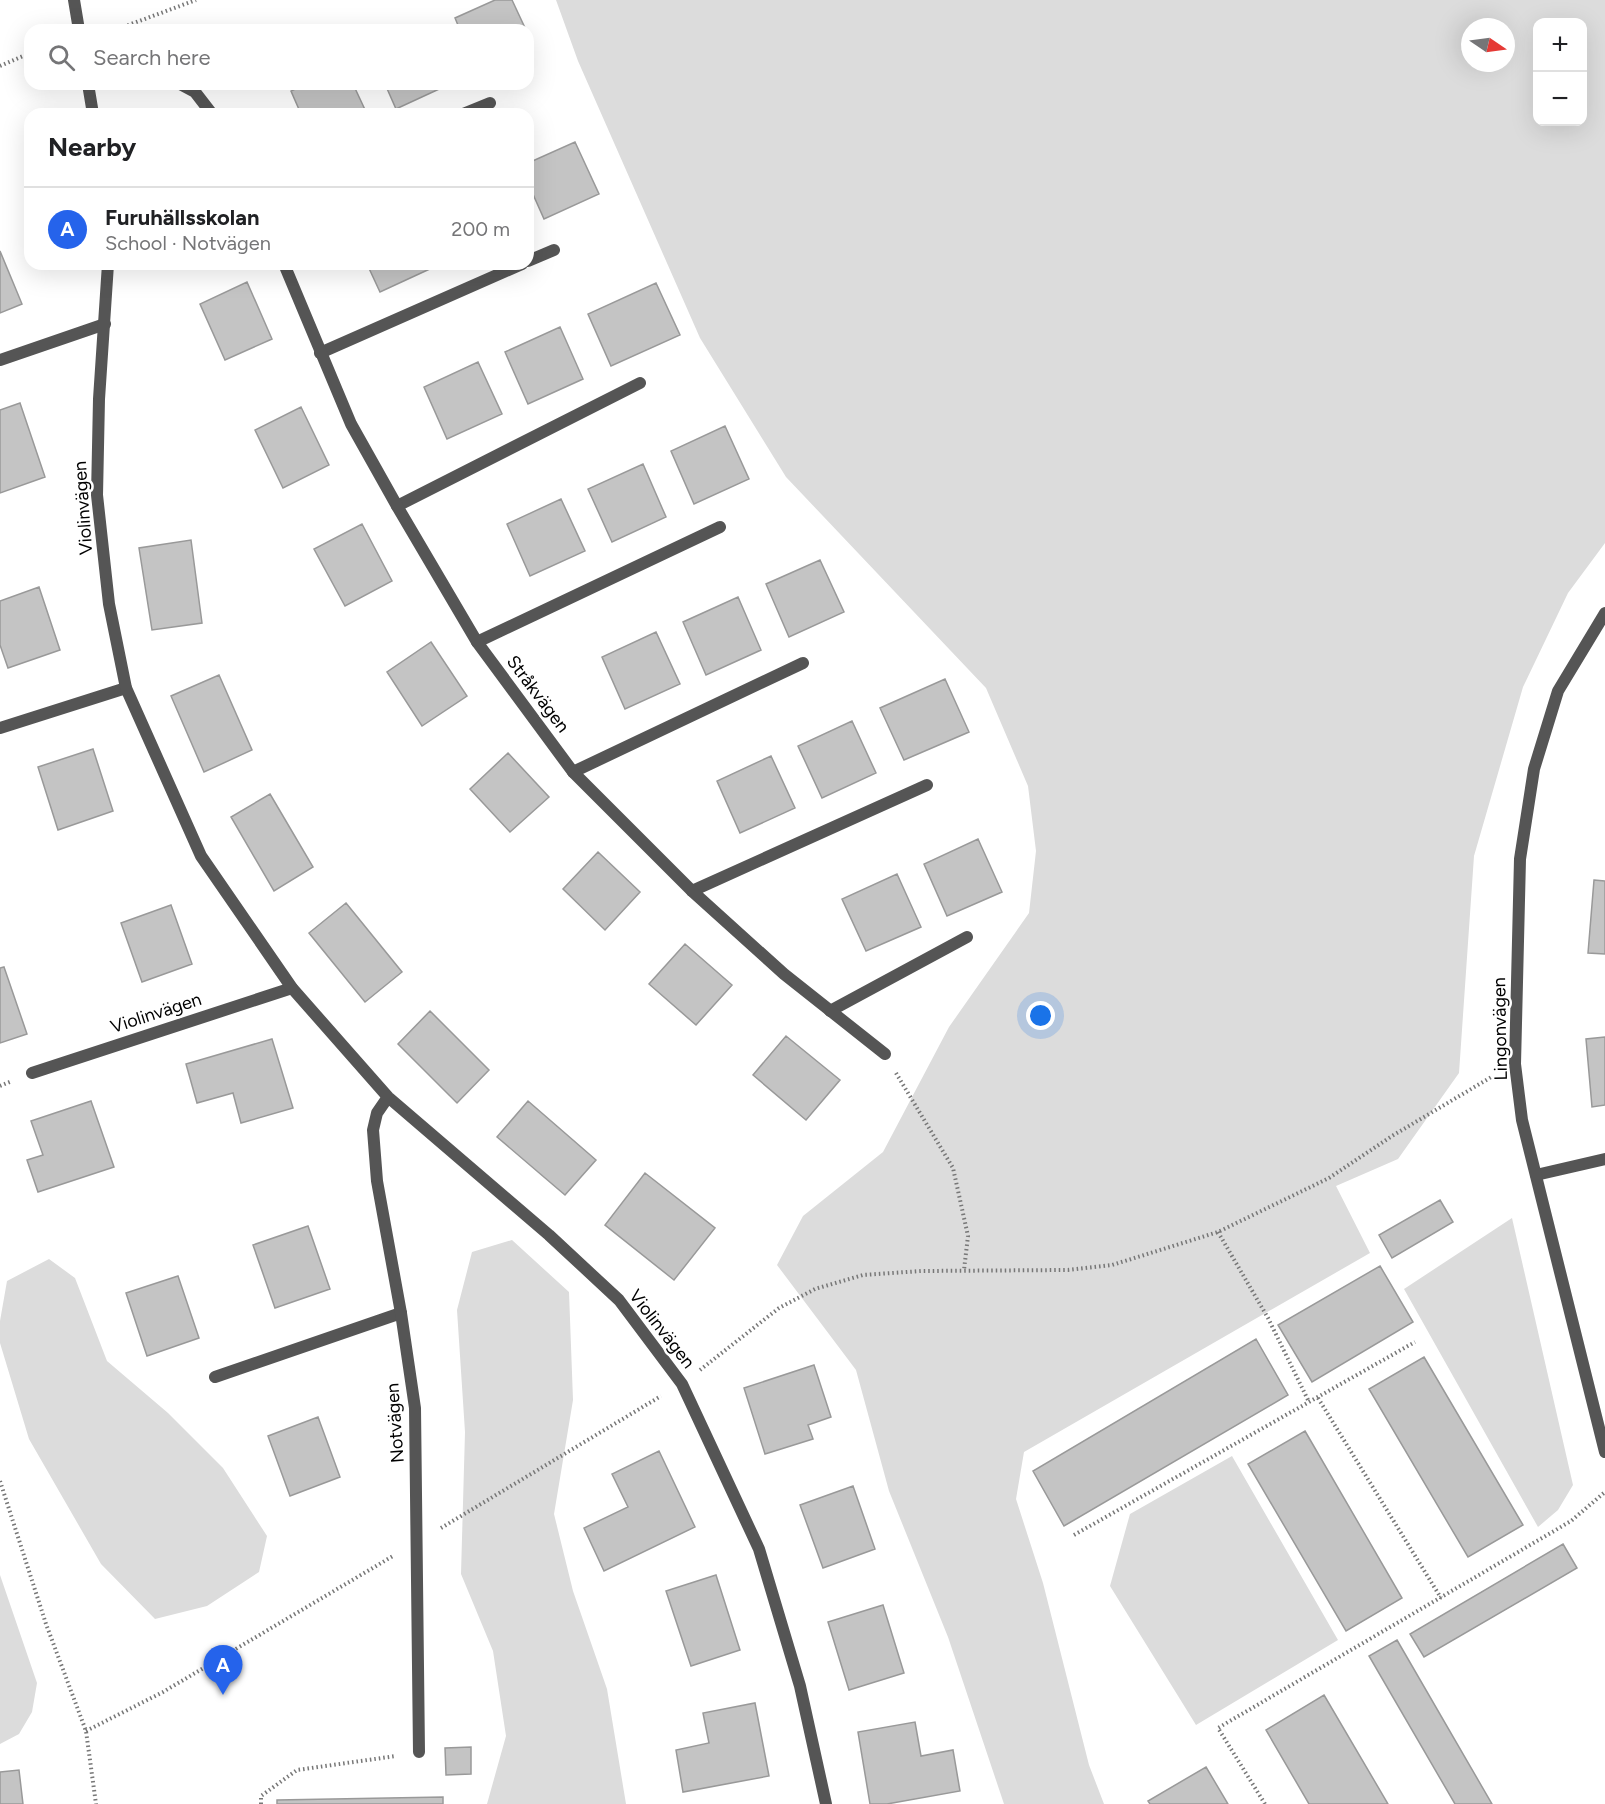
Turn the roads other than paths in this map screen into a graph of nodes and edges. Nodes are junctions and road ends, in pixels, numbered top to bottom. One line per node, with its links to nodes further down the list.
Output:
1 (74, 0): 2 (street)
2 (78, 24)
3 (89, 90): 6 (street)
4 (191, 90): 7 (street)
5 (490, 103): 8 (street)
6 (92, 108)
7 (207, 108)
8 (478, 108)
9 (554, 250): 10 (street)
10 (534, 258)
11 (108, 270): 14 (street, Violinvägen)
12 (286, 270): 15 (street, Stråkvägen)
13 (508, 270): 15 (street)
14 (105, 324): 16 (street); 23 (street, Violinvägen)
15 (320, 353): 18 (street, Stråkvägen)
16 (0, 360)
17 (640, 383): 18 (street)
18 (397, 506): 21 (street, Stråkvägen)
19 (720, 527): 21 (street)
20 (1605, 613): 35 (street, Lingonvägen)
21 (477, 642): 25 (street, Stråkvägen)
22 (803, 663): 25 (street)
23 (126, 688): 24 (street); 29 (street, Violinvägen)
24 (0, 728)
25 (573, 772): 27 (street, Stråkvägen)
26 (927, 785): 27 (street)
27 (692, 891): 30 (street, Stråkvägen)
28 (967, 937): 30 (street)
29 (292, 987): 32 (street, Violinvägen); 33 (street, Violinvägen)
30 (830, 1011): 31 (street, Stråkvägen)
31 (885, 1054)
32 (32, 1073)
33 (388, 1097): 36 (street, Notvägen); 40 (street, Violinvägen)
34 (1605, 1159): 35 (street)
35 (1536, 1174): 38 (street, Lingonvägen)
36 (401, 1313): 37 (street); 39 (street, Notvägen)
37 (215, 1377)
38 (1605, 1452)
39 (419, 1752)
40 (826, 1804)

